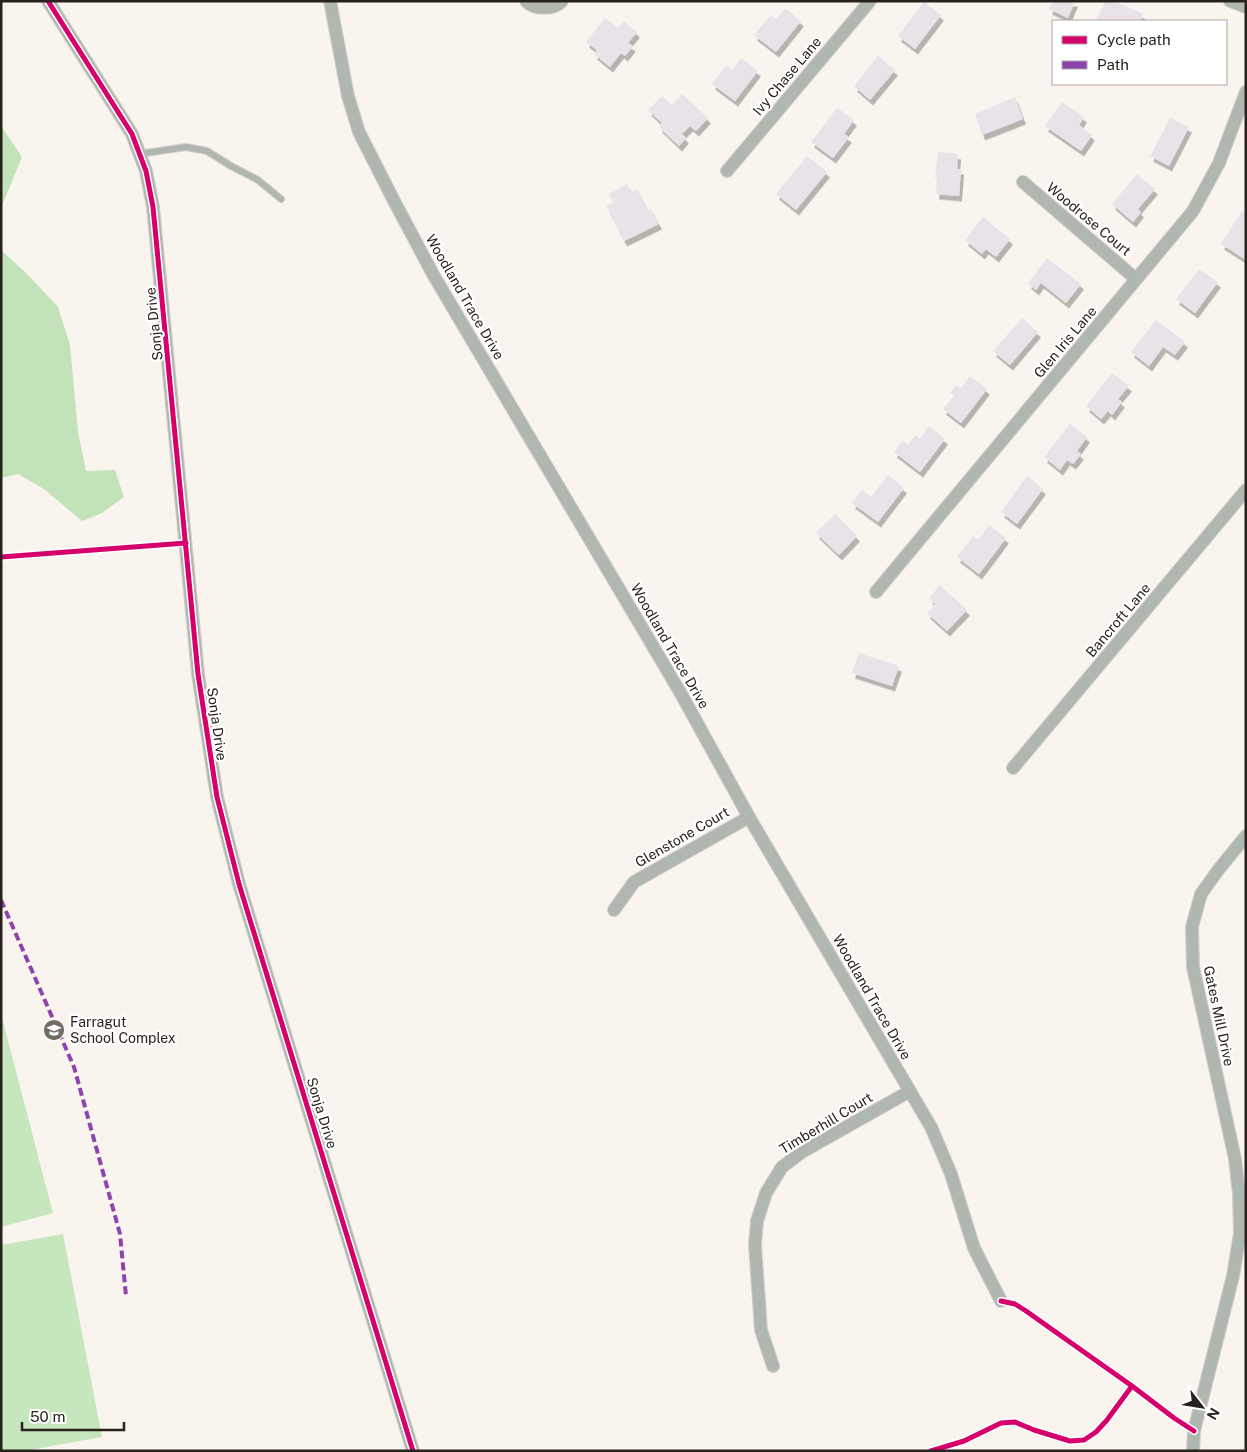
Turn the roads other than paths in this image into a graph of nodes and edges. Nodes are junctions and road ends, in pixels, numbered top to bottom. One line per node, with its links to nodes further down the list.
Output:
1 (48, 1): 9 (street, Sonja Drive)
2 (330, 1): 17 (street, Woodland Trace Drive)
3 (526, 1): 4 (street)
4 (562, 1)
5 (870, 1): 10 (street, Ivy Chase Lane)
6 (1230, 1): 7 (street)
7 (1246, 7)
8 (1246, 92): 13 (street, Glen Iris Lane)
9 (139, 154): 12 (lane); 23 (street, Sonja Drive)
10 (727, 171)
11 (1022, 182): 13 (street, Woodrose Court)
12 (281, 199)
13 (1136, 279): 15 (street, Glen Iris Lane)
14 (1246, 490): 16 (street, Bancroft Lane)
15 (876, 592)
16 (1014, 768)
17 (749, 817): 19 (street, Glenstone Court); 20 (street, Woodland Trace Drive)
18 (1246, 836): 24 (street, Gates Mill Drive)
19 (614, 910)
20 (910, 1091): 21 (street, Woodland Trace Drive); 22 (street, Timberhill Court)
21 (1001, 1301)
22 (774, 1366)
23 (413, 1451)
24 (1193, 1451)

